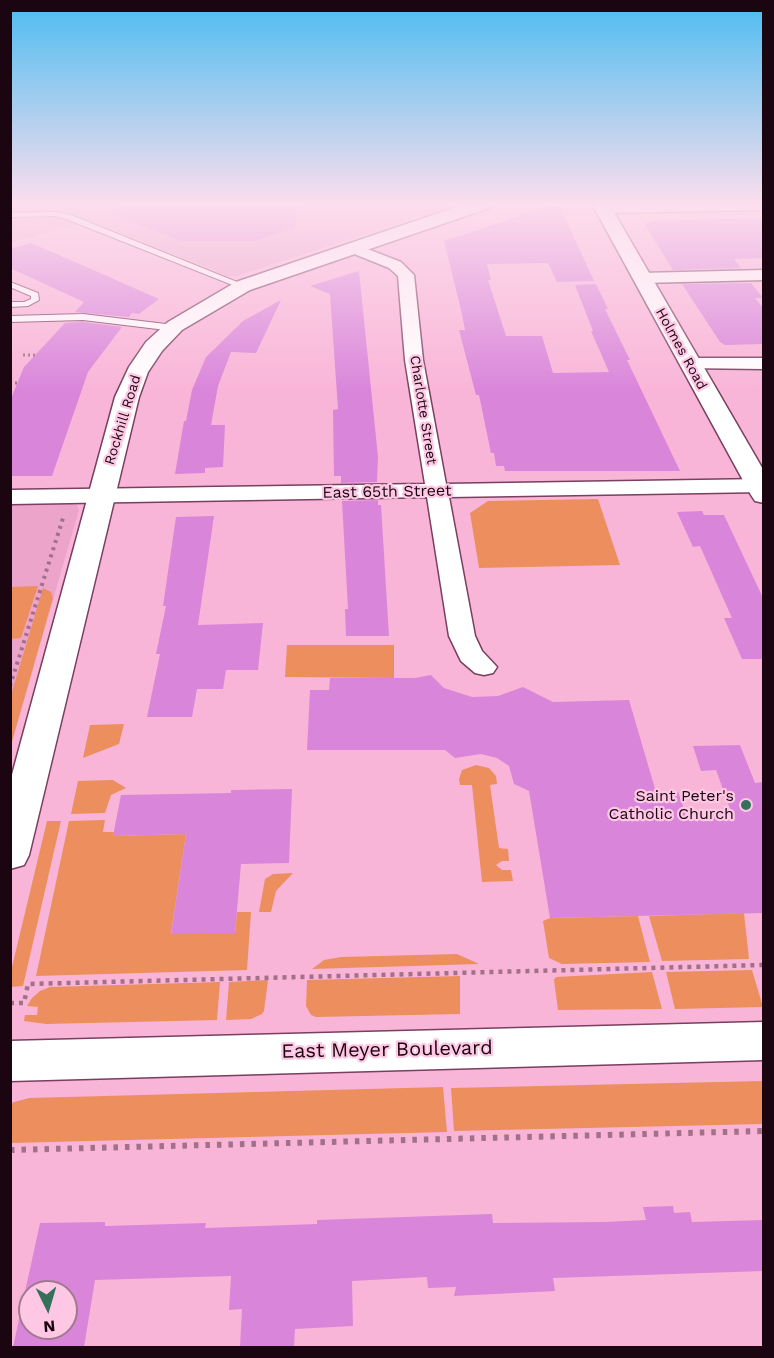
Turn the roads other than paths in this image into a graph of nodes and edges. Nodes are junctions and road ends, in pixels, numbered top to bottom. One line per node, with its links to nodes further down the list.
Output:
1 (191, 265): 8 (lane)
2 (302, 265): 8 (main road, Rockhill Road)
3 (395, 265): 15 (street, Charlotte Street)
4 (634, 265): 6 (main road, Holmes Road)
5 (764, 275): 6 (street)
6 (641, 278): 13 (main road, Holmes Road)
7 (10, 284): 9 (lane)
8 (243, 286): 11 (main road, Rockhill Road)
9 (10, 305)
10 (10, 319): 11 (lane)
11 (174, 328): 16 (main road, Rockhill Road)
12 (764, 363): 13 (street)
13 (690, 364): 14 (main road, Holmes Road)
14 (762, 489): 15 (street, East 65th Street)
15 (436, 491): 16 (street, East 65th Street); 18 (street, Charlotte Street)
16 (101, 496): 17 (street, East 65th Street); 19 (main road, Rockhill Road)
17 (10, 497)
18 (484, 667)
19 (10, 855)
20 (764, 1041): 21 (main road, East Meyer Boulevard)
21 (10, 1060)

